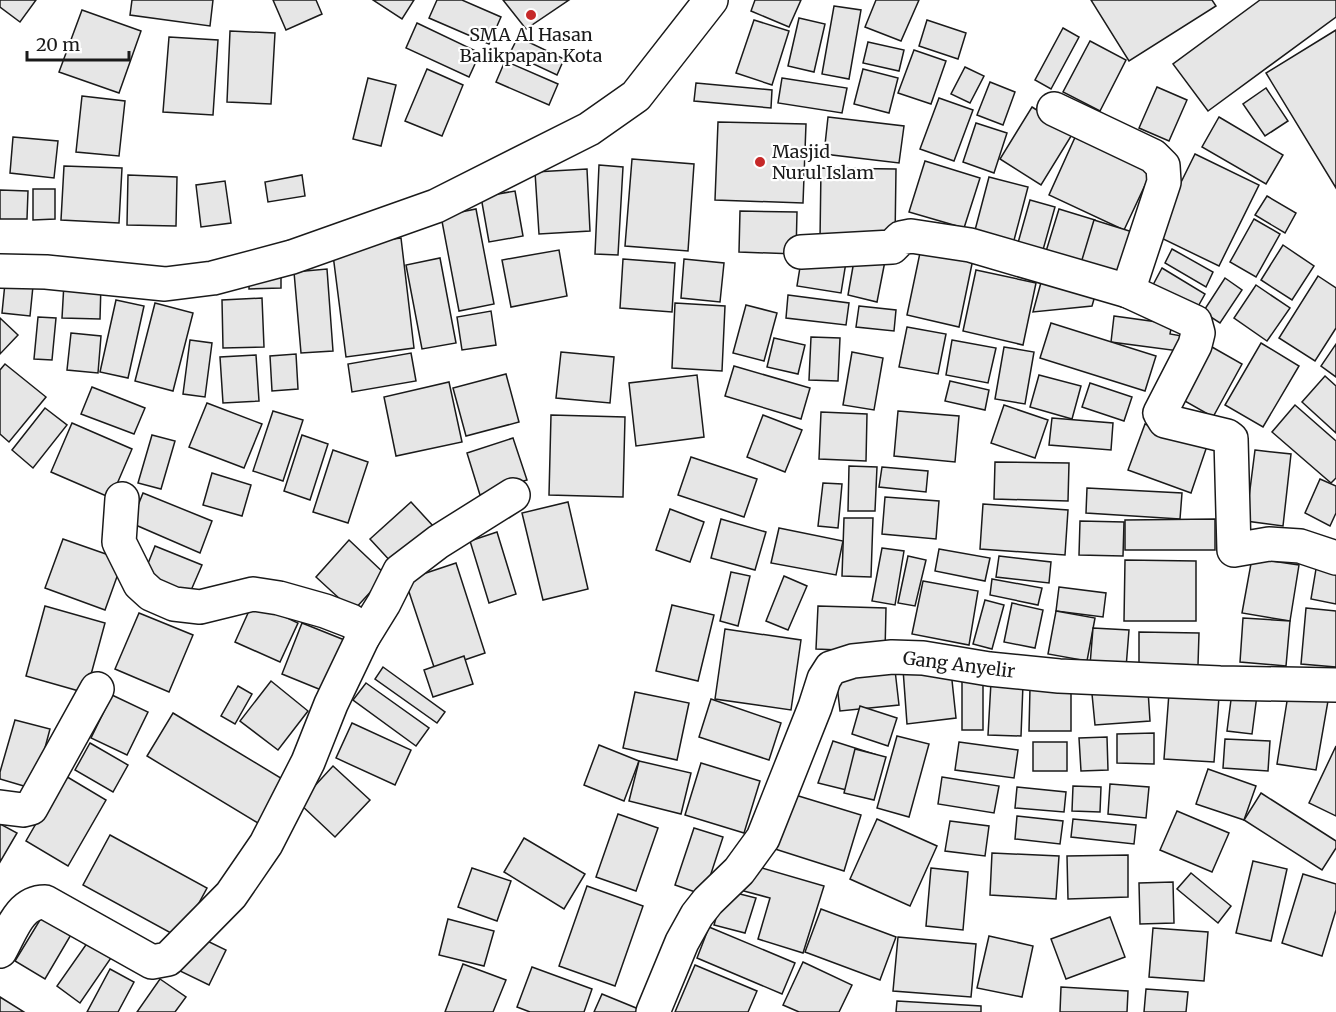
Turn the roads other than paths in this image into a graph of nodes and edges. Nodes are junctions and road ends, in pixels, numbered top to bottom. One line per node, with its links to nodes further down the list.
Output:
1 (711, 0): 4 (street)
2 (1054, 110): 5 (street)
3 (801, 252): 5 (street)
4 (0, 271)
5 (1128, 291): 8 (street)
6 (513, 495): 9 (street)
7 (122, 499): 9 (street)
8 (1336, 558)
9 (363, 637): 13 (street)
10 (1336, 685): 14 (street, Gang Anyelir)
11 (97, 688): 12 (street)
12 (0, 807)
13 (0, 951)
14 (653, 1012)

